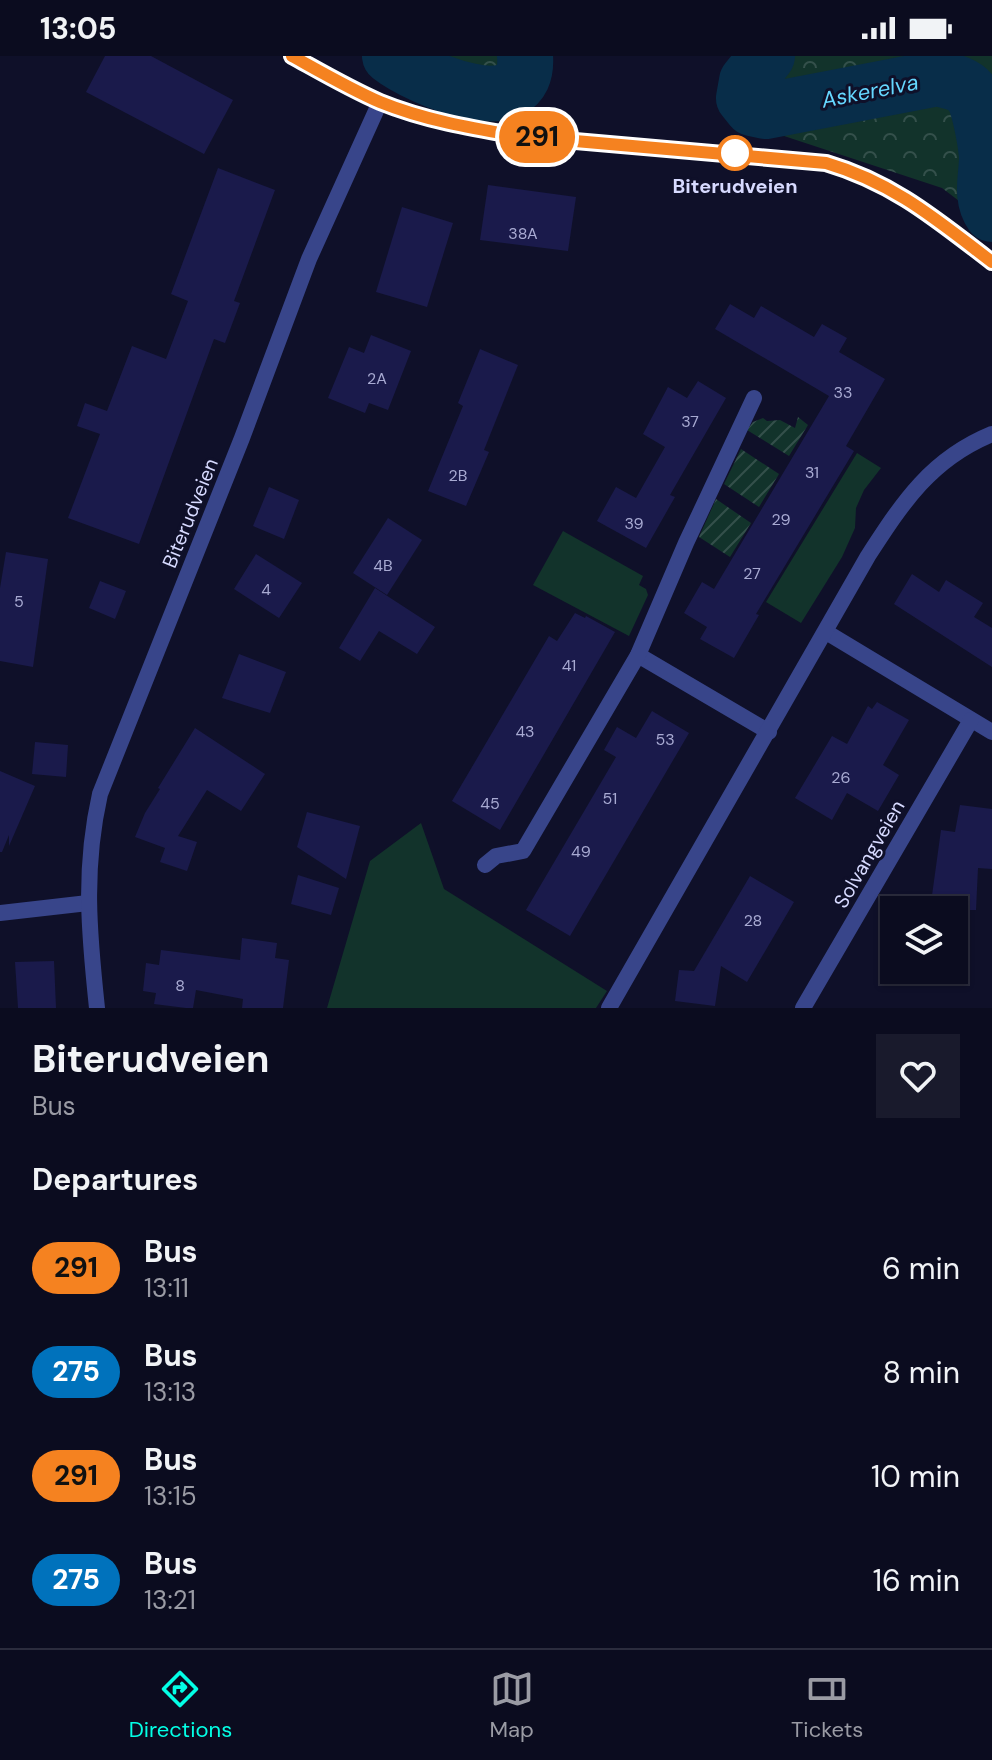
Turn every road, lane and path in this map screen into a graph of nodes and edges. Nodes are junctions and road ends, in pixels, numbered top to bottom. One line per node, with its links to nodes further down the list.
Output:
1 (292, 56): 2 (main road)
2 (380, 102): 3 (main road); 12 (street, Biterudveien)
3 (992, 262)
4 (754, 398): 7 (street)
5 (992, 434): 6 (street)
6 (826, 632): 8 (street); 9 (street)
7 (638, 655): 9 (street); 11 (street)
8 (971, 720): 10 (street); 16 (street, Solvangveien)
9 (769, 732): 15 (street)
10 (992, 732)
11 (485, 865)
12 (88, 903): 13 (street); 14 (street, Biterudveien)
13 (0, 913)
14 (97, 1008)
15 (609, 1008)
16 (803, 1008)

